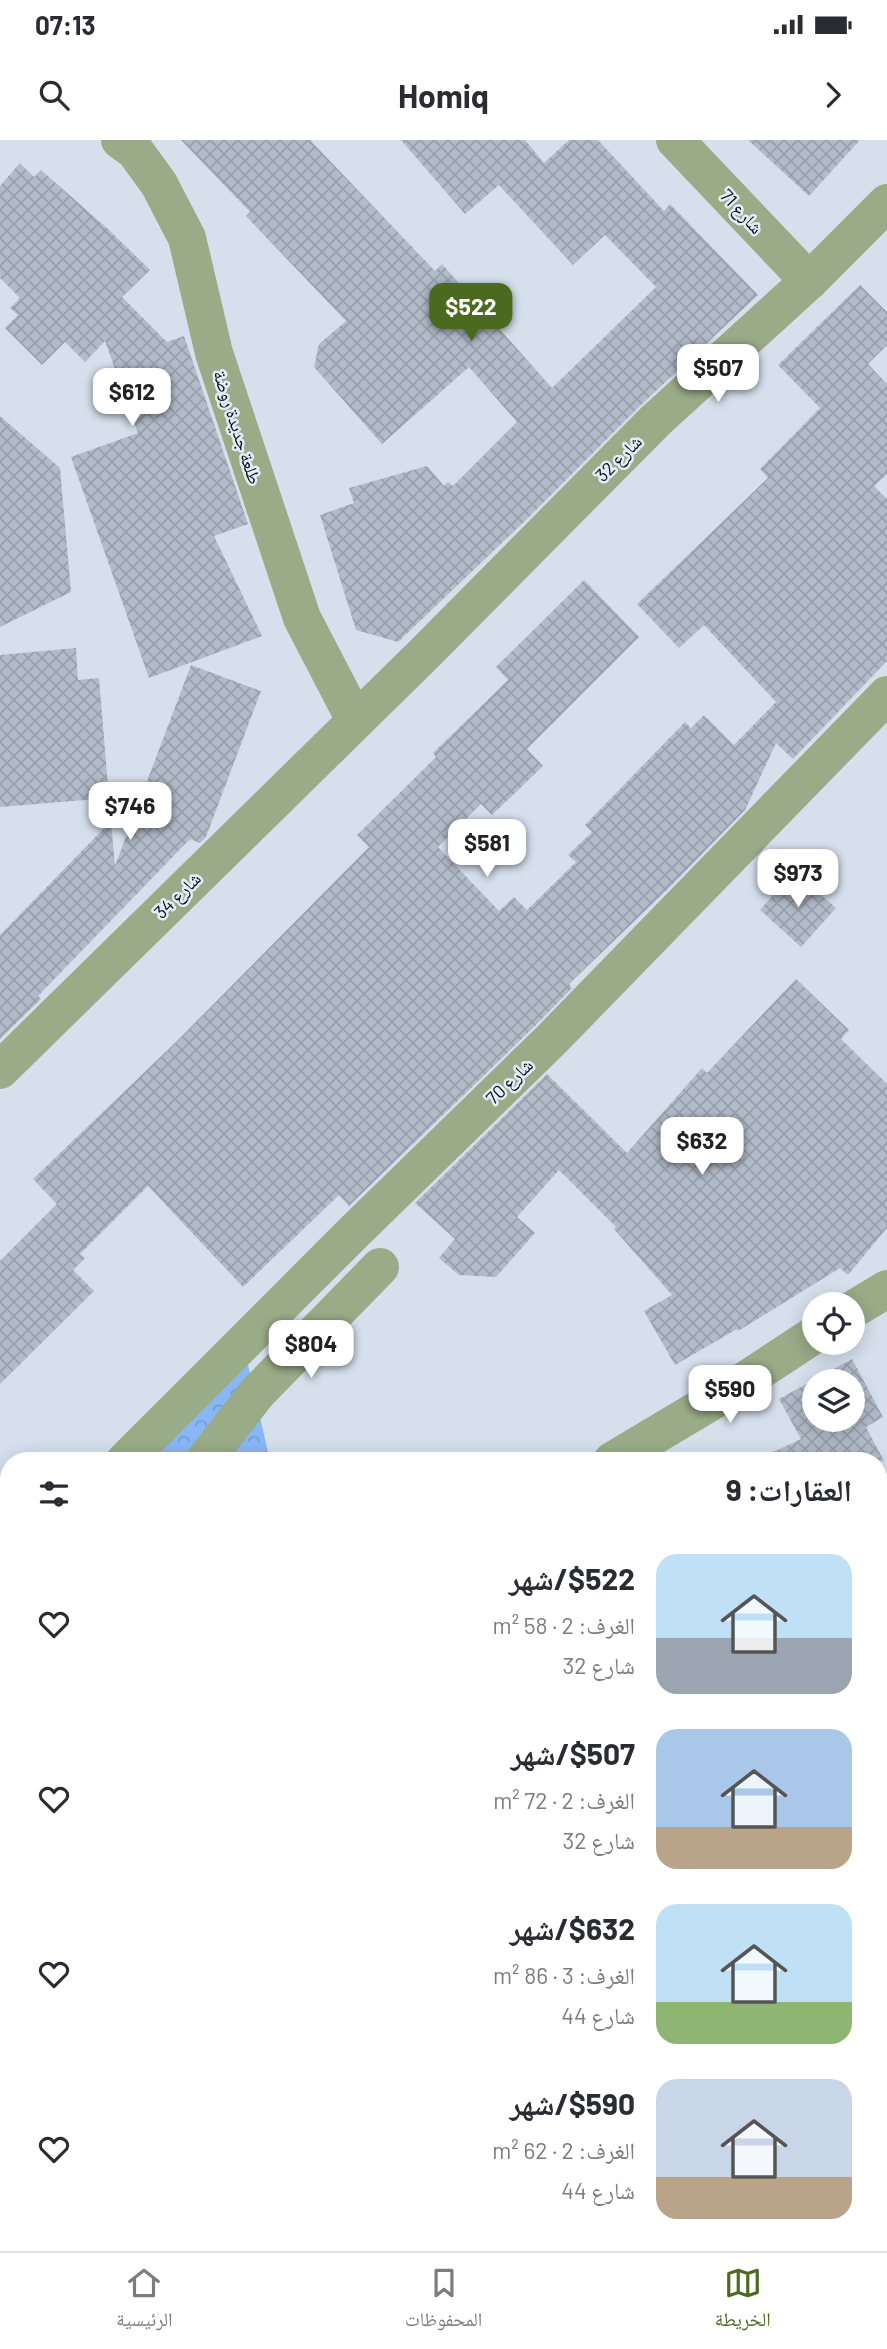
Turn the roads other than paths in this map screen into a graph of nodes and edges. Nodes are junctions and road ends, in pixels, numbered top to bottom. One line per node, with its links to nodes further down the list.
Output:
1 (120, 140): 6 (street, طلعة جديدة روضة)
2 (675, 140): 4 (street, شارع 71)
3 (887, 203): 4 (street, شارع 32)
4 (809, 281): 6 (street, شارع 32)
5 (887, 695): 12 (street, شارع 70)
6 (355, 720): 7 (street, شارع 34)
7 (0, 1070)
8 (380, 1267): 13 (street)
9 (887, 1289): 10 (street)
10 (865, 1302)
11 (802, 1343): 14 (street)
12 (134, 1452)
13 (211, 1452)
14 (627, 1452)

